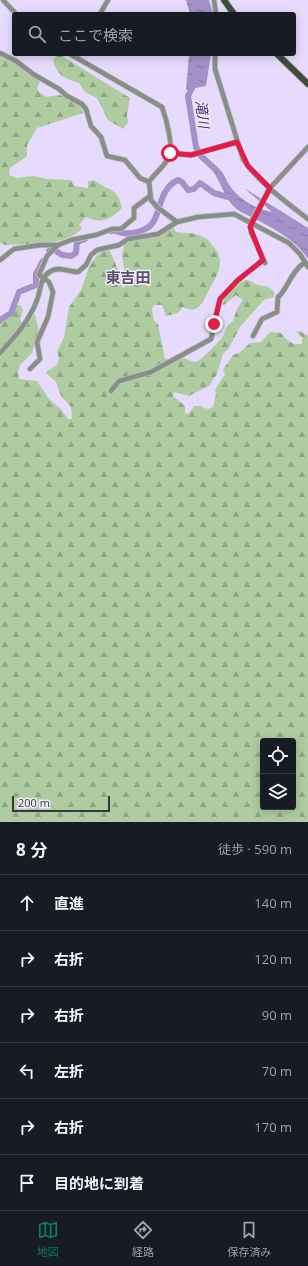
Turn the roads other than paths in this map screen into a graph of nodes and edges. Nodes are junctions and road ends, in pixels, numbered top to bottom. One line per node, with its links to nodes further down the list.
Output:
1 (3, 0): 5 (street)
2 (108, 0): 6 (street)
3 (214, 0): 7 (street)
4 (224, 0): 8 (main road)
5 (14, 12)
6 (101, 12)
7 (216, 12)
8 (233, 12)
9 (0, 53): 17 (street)
10 (76, 56): 16 (street)
11 (215, 56): 14 (street)
12 (279, 56): 13 (main road)
13 (308, 84)
14 (237, 142): 16 (street); 18 (street)
15 (308, 147): 18 (street)
16 (170, 153): 17 (street)
17 (149, 182): 19 (street)
18 (270, 188): 20 (street); 22 (street)
19 (150, 196): 21 (street); 23 (street)
20 (308, 219)
21 (177, 222): 22 (street); 27 (street)
22 (251, 222): 25 (street); 31 (street)
23 (58, 245): 24 (street); 27 (street)
24 (0, 260)
25 (304, 263): 26 (street); 28 (street)
26 (308, 267)
27 (44, 278): 29 (street); 30 (street)
28 (253, 336)
29 (0, 353)
30 (30, 369)
31 (111, 392)

